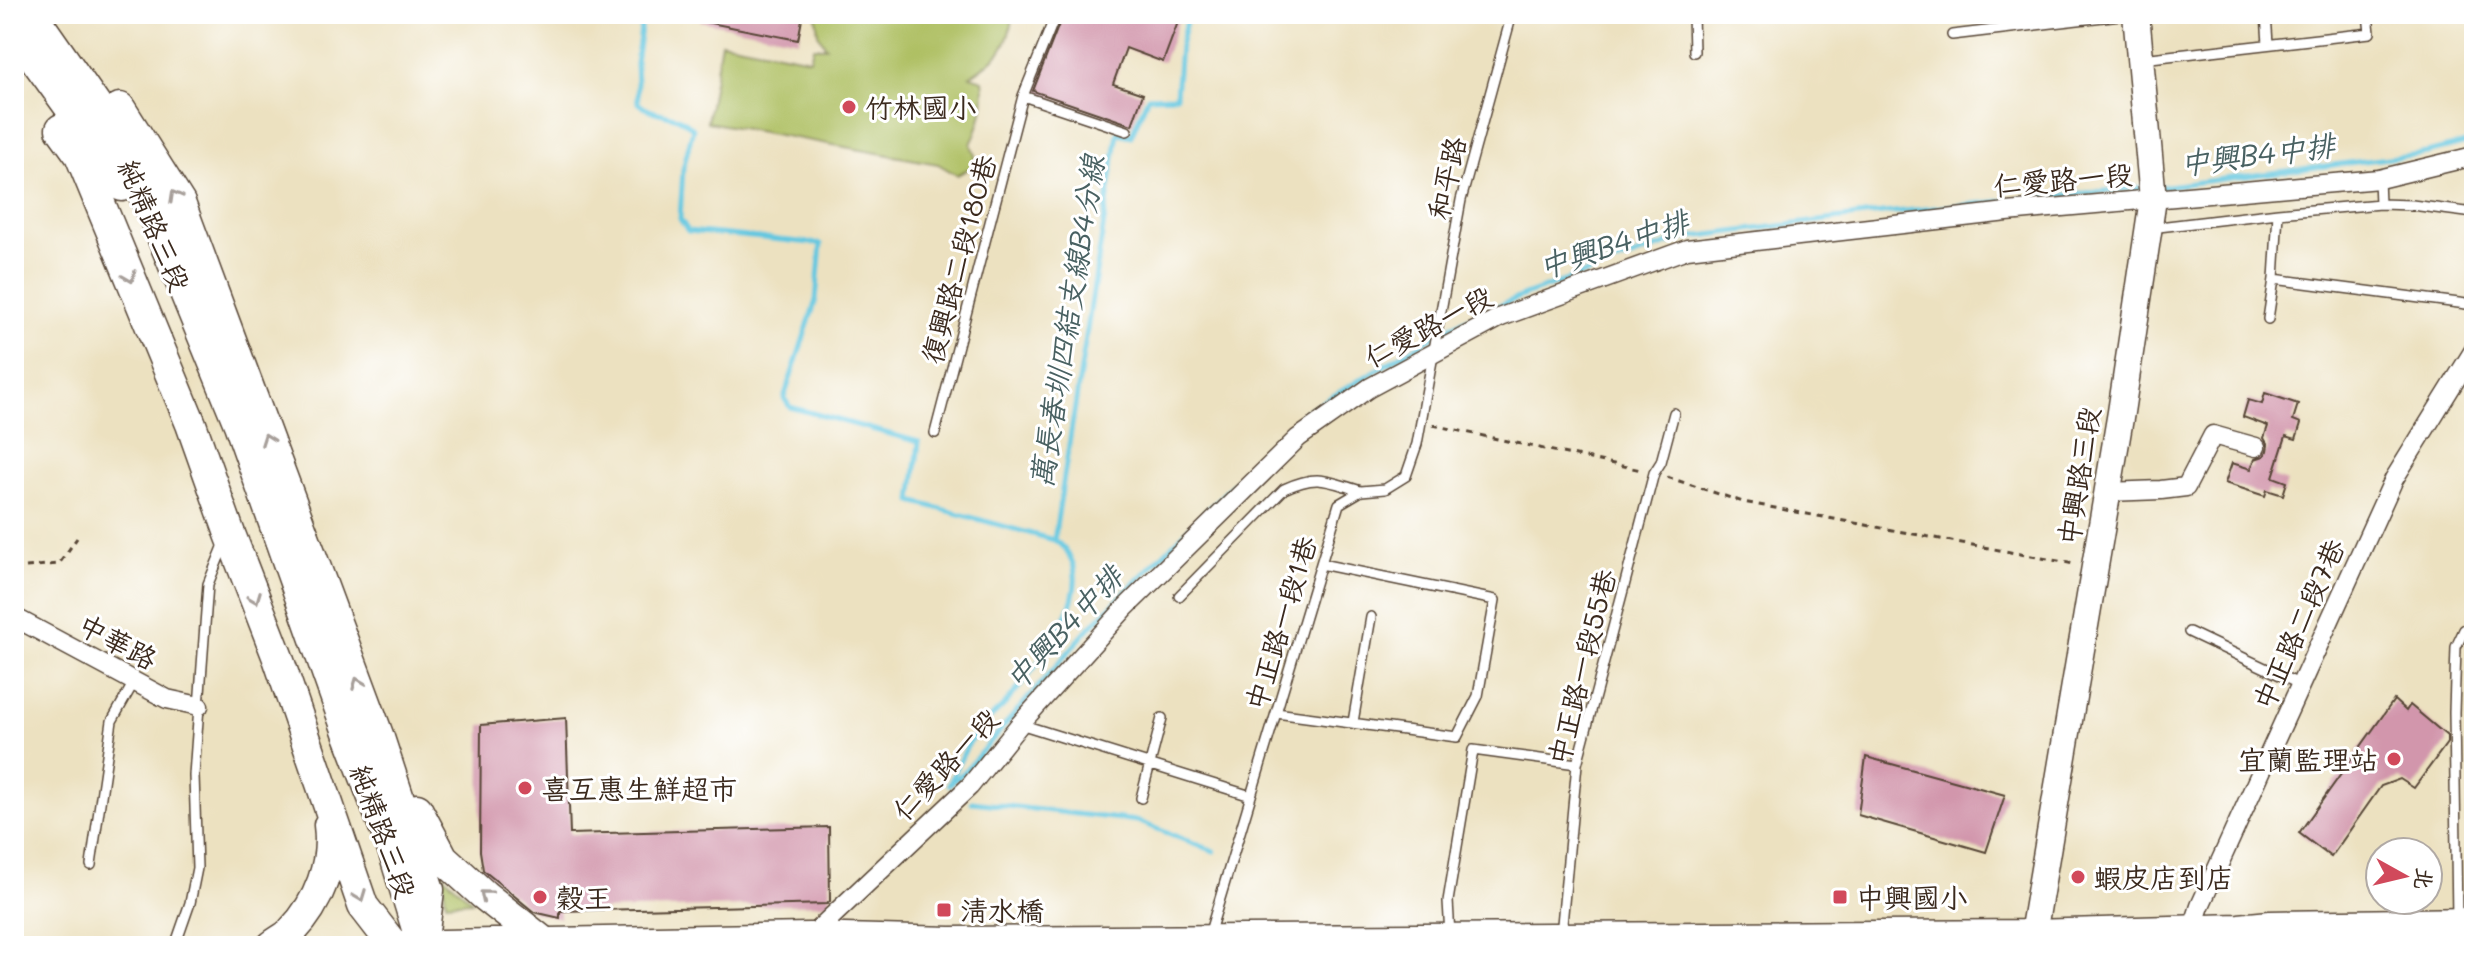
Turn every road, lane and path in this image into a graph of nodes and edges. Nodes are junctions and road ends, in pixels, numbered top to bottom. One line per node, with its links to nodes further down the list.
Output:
1 (32, 14): 72 (main road, 純精路三段)
2 (54, 14): 54 (main road, 純精路三段, one-way to 2)
3 (1056, 14): 16 (lane, 復興路二段180巷)
4 (1512, 14): 29 (lane, 和平路)
5 (1693, 14): 13 (lane)
6 (2129, 14): 11 (lane)
7 (2136, 14): 14 (street, 中興路三段)
8 (2266, 14): 12 (lane)
9 (2368, 14): 12 (lane)
10 (14, 30): 72 (main road, 純精路三段)
11 (1952, 35)
12 (2268, 44): 14 (lane)
13 (1694, 52)
14 (2140, 59): 20 (street, 中興路三段)
15 (14, 62): 37 (main road, 純精路三段, one-way to 37)
16 (1023, 96): 17 (lane); 32 (lane, 復興路二段180巷)
17 (1127, 131)
18 (2474, 156): 19 (street, 仁愛路一段)
19 (2379, 179): 20 (street, 仁愛路一段); 21 (lane)
20 (2153, 199): 24 (street, 中興路三段); 29 (street, 仁愛路一段)
21 (2380, 204): 22 (lane); 23 (lane)
22 (2278, 213): 24 (lane); 25 (lane)
23 (2474, 213)
24 (2149, 228): 36 (street, 中興路三段)
25 (2274, 279): 26 (lane); 27 (lane)
26 (2474, 305)
27 (2268, 319)
28 (2474, 350): 48 (street, 中正路二段7巷)
29 (1434, 354): 31 (lane); 53 (street, 仁愛路一段)
30 (1674, 413): 34 (lane, 中正路一段55巷)
31 (1421, 423): 34 (path); 35 (lane)
32 (935, 433)
33 (2256, 447): 36 (street)
34 (1654, 473): 41 (path); 55 (lane, 中正路一段55巷)
35 (1361, 491): 39 (lane, 中正路一段1巷); 42 (lane)
36 (2108, 492): 41 (street, 中興路三段)
37 (230, 534): 49 (lane); 57 (main road, 純精路三段, one-way to 57)
38 (77, 538): 40 (path)
39 (1321, 564): 50 (lane, 中正路一段1巷); 52 (lane)
40 (14, 568)
41 (2095, 568): 64 (street, 中興路三段)
42 (1179, 596)
43 (14, 617): 47 (street, 中華路)
44 (1371, 617): 52 (lane)
45 (2474, 623): 61 (lane)
46 (2189, 632): 48 (lane)
47 (134, 682): 49 (street, 中華路); 60 (lane)
48 (2301, 685): 65 (street, 中正路二段7巷)
49 (199, 706): 69 (lane)
50 (1276, 713): 52 (lane); 58 (lane, 中正路一段1巷)
51 (1162, 718): 56 (lane)
52 (1353, 722)
53 (1020, 724): 56 (lane); 62 (street, 仁愛路一段)
54 (378, 735): 68 (main road, one-way to 54); 72 (main road, 純精路三段)
55 (1577, 764): 63 (lane, 中正路一段55巷); 66 (lane)
56 (1150, 765): 58 (lane); 59 (lane)
57 (323, 788): 70 (main road); 72 (main road, 純精路三段, one-way to 72)
58 (1251, 796): 67 (lane, 中正路一段1巷)
59 (1141, 798)
60 (91, 865)
61 (2466, 923): 65 (main road)
62 (809, 938): 67 (main road); 68 (main road)
63 (1561, 938): 64 (main road); 66 (main road)
64 (2032, 941): 65 (main road)
65 (2196, 941)
66 (1451, 942): 67 (main road)
67 (1207, 943)
68 (546, 944): 72 (main road)
69 (175, 946)
70 (272, 946)
71 (381, 946): 72 (street)
72 (408, 946)

